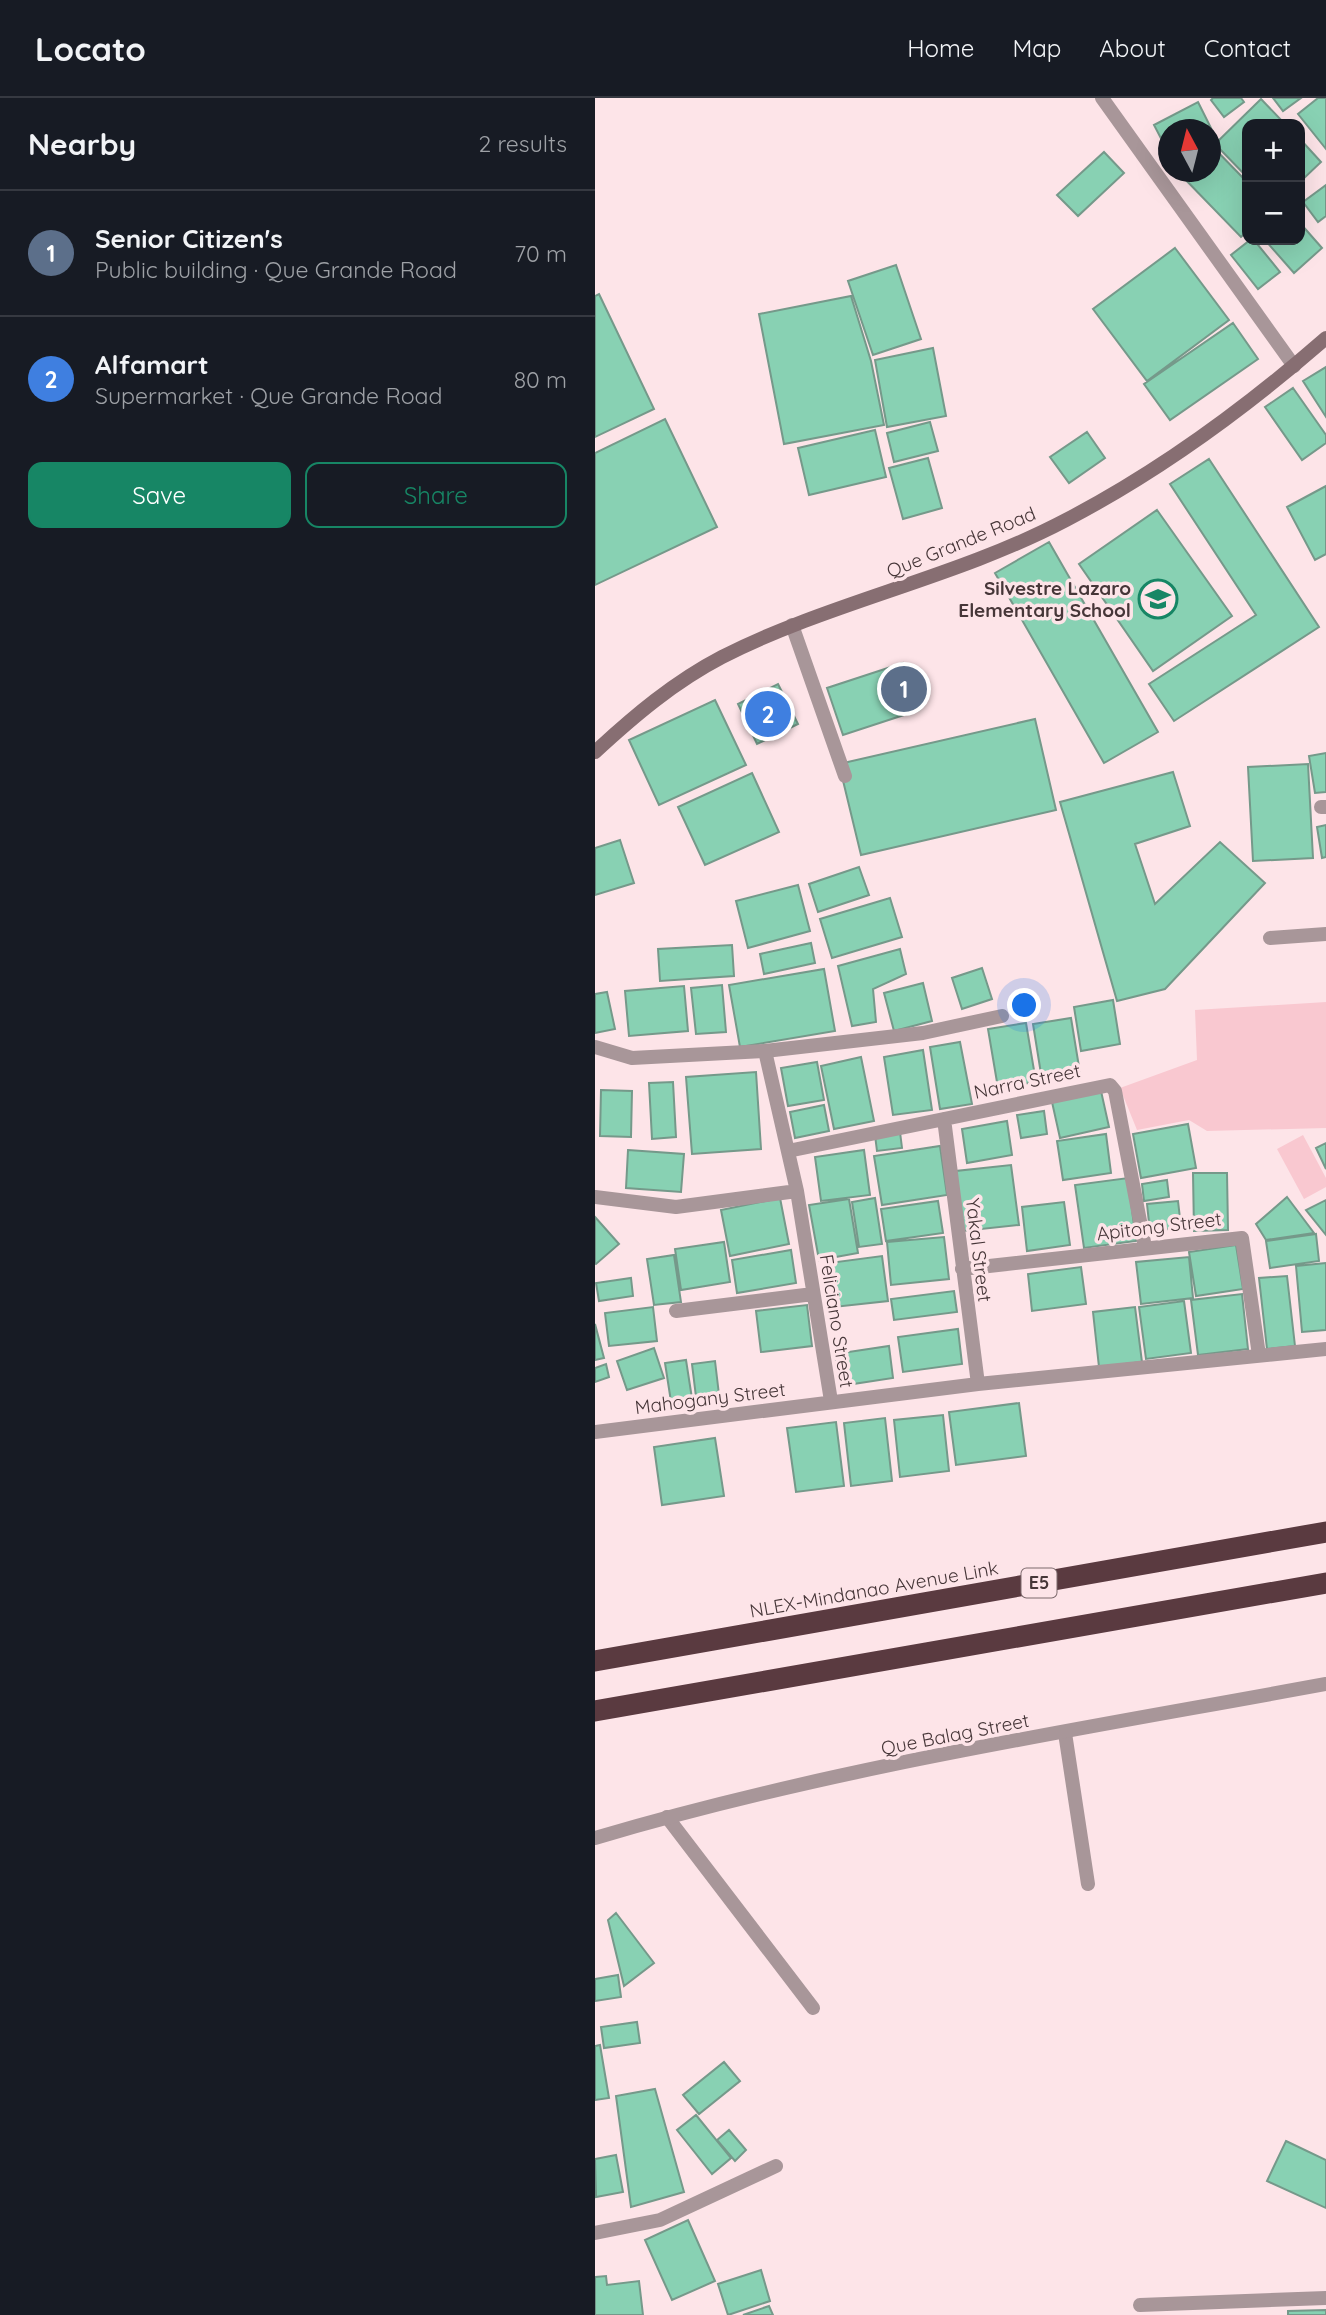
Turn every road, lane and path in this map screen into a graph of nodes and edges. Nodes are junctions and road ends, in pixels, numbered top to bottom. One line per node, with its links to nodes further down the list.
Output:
1 (1102, 98): 3 (street)
2 (1326, 338): 3 (main road, Que Grande Road)
3 (1294, 366): 4 (main road, Que Grande Road)
4 (792, 625): 5 (main road, Que Grande Road); 6 (street)
5 (595, 752)
6 (845, 776)
7 (1326, 934): 8 (street)
8 (1270, 938)
9 (1002, 1016): 11 (street)
10 (595, 1047): 11 (street)
11 (765, 1051): 13 (street, Feliciano Street)
12 (944, 1119): 13 (street, Narra Street); 16 (street, Narra Street); 17 (street, Yakal Street)
13 (788, 1151): 14 (street, Feliciano Street)
14 (797, 1192): 15 (street); 18 (street, Feliciano Street)
15 (595, 1197)
16 (1145, 1247): 17 (street, Apitong Street); 21 (street, Apitong Street)
17 (962, 1269): 22 (street, Yakal Street)
18 (813, 1294): 19 (street); 23 (street, Feliciano Street)
19 (676, 1311)
20 (1326, 1349): 21 (street, Feliciano Street)
21 (1259, 1355): 22 (street, Feliciano Street)
22 (978, 1384): 23 (street, Feliciano Street)
23 (831, 1401): 24 (street, Mahogany Street)
24 (595, 1432)
25 (1326, 1532): 27 (highway, NLEX-Mindanao Avenue Link / E5)
26 (1326, 1583): 29 (highway)
27 (595, 1661)
28 (1326, 1684): 30 (street, Que Balag Street)
29 (595, 1711)
30 (1065, 1733): 31 (street, Que Balag Street); 33 (street)
31 (667, 1817): 32 (street, Que Balag Street); 34 (street)
32 (595, 1839)
33 (1088, 1884)
34 (813, 2008)
35 (776, 2166): 36 (street)
36 (595, 2233)
37 (1326, 2298): 38 (street)
38 (1140, 2310)

